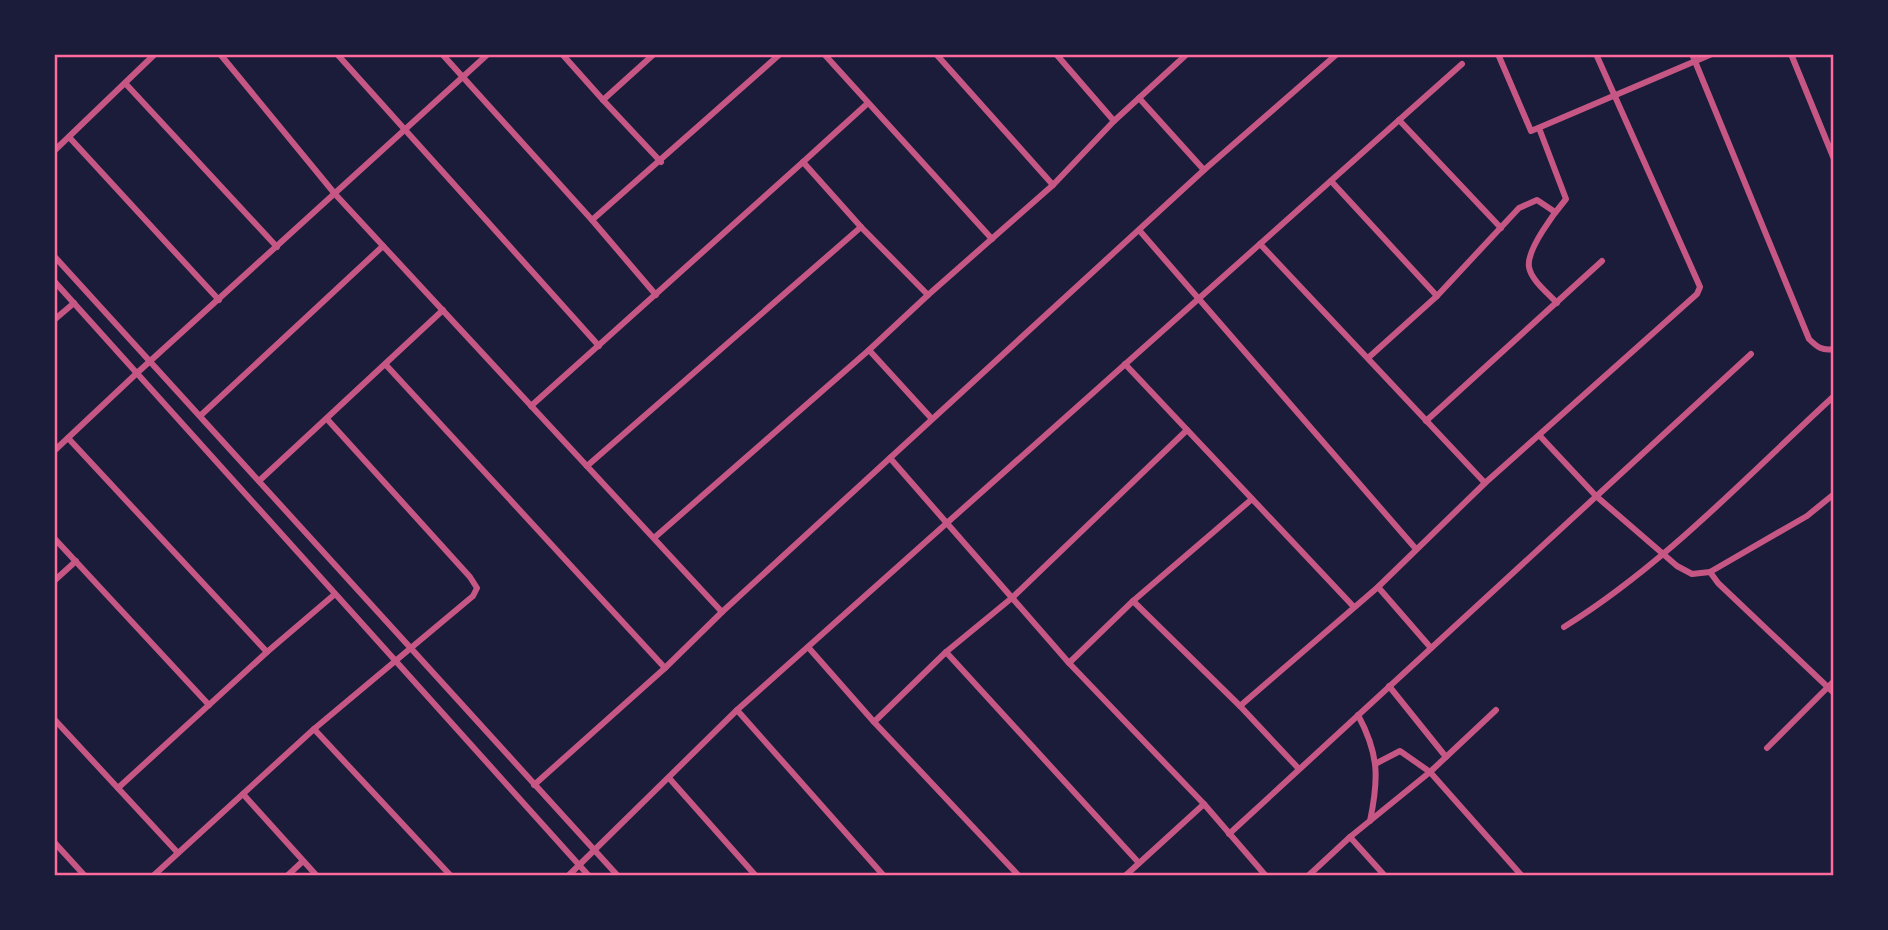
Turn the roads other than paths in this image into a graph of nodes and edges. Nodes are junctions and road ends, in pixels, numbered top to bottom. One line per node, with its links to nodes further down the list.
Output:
1 (220, 54): 38 (street)
2 (337, 54): 29 (street)
3 (442, 54): 20 (street)
4 (488, 54): 20 (street)
5 (562, 54): 24 (street)
6 (654, 54): 24 (street)
7 (780, 54): 33 (street)
8 (824, 54): 25 (street)
9 (936, 54): 37 (street)
10 (1056, 54): 27 (street)
11 (1337, 54): 35 (street)
12 (1498, 54): 28 (street)
13 (1596, 54): 22 (street)
14 (1712, 54): 18 (street)
15 (1791, 54): 32 (street)
16 (153, 55): 21 (street)
17 (1183, 55): 23 (street)
18 (1694, 58): 22 (street); 61 (street)
19 (1462, 64): 26 (street)
20 (461, 77): 29 (street); 40 (street)
21 (125, 83): 30 (street); 47 (street)
22 (1615, 95): 28 (street); 76 (street)
23 (1139, 98): 27 (street); 35 (street)
24 (603, 100): 33 (street)
25 (868, 103): 34 (street); 44 (street)
26 (1399, 120): 36 (street); 42 (street)
27 (1114, 121): 37 (street)
28 (1539, 128): 39 (street)
29 (405, 129): 38 (street); 60 (street)
30 (69, 138): 31 (street); 55 (street)
31 (54, 151)
32 (1834, 159)
33 (661, 162): 40 (street)
34 (803, 162): 41 (street); 51 (street)
35 (1204, 170): 43 (street)
36 (1331, 181): 45 (street); 53 (street)
37 (1054, 185): 44 (street)
38 (335, 194): 46 (street); 47 (street)
39 (1555, 212): 42 (street); 57 (street)
40 (593, 220): 51 (street)
41 (861, 227): 52 (street); 80 (street)
42 (1501, 228): 53 (street)
43 (1139, 229): 54 (street); 73 (street)
44 (992, 239): 52 (street)
45 (1260, 244): 54 (street); 64 (street)
46 (383, 246): 58 (street); 71 (street)
47 (277, 247): 55 (street)
48 (54, 256): 65 (street)
49 (1602, 261): 57 (street)
50 (54, 281): 56 (street)
51 (656, 295): 60 (street)
52 (928, 295): 62 (street)
53 (1437, 296): 64 (street)
54 (1199, 298): 67 (street); 89 (street)
55 (219, 300): 65 (street)
56 (74, 303): 59 (street); 68 (street)
57 (1557, 303): 74 (street)
58 (443, 310): 66 (street); 70 (street)
59 (54, 320)
60 (599, 346): 70 (street)
61 (1834, 349)
62 (869, 350): 73 (street); 88 (street)
63 (1751, 354): 84 (street)
64 (1368, 358): 74 (street)
65 (151, 360): 68 (street); 71 (street)
66 (386, 365): 72 (street); 108 (street)
67 (1125, 365): 75 (street); 86 (street)
68 (137, 373): 77 (street); 95 (street)
69 (1834, 396): 90 (street)
70 (531, 406): 80 (street)
71 (200, 416): 81 (street)
72 (327, 419): 81 (street); 103 (street)
73 (932, 419): 79 (street)
74 (1426, 421): 82 (street)
75 (1187, 430): 85 (street); 96 (street)
76 (1540, 436): 82 (street); 84 (street)
77 (68, 438): 78 (street); 104 (street)
78 (54, 451)
79 (890, 458): 86 (street); 99 (street)
80 (587, 466): 88 (street)
81 (259, 481): 103 (street)
82 (1485, 483): 89 (street)
83 (1834, 494): 92 (street)
84 (1596, 496): 90 (street); 102 (street)
85 (1252, 499): 97 (street); 98 (street)
86 (946, 524): 96 (street); 101 (street)
87 (54, 538): 91 (street)
88 (654, 538): 99 (street)
89 (1416, 549): 94 (street)
90 (1662, 554): 92 (street); 100 (street)
91 (76, 561): 93 (street); 113 (street)
92 (1710, 572): 111 (street)
93 (54, 581)
94 (1378, 587): 98 (street); 102 (street)
95 (335, 594): 104 (street); 106 (street)
96 (1013, 597): 105 (street); 107 (street)
97 (1133, 601): 107 (street); 114 (street)
98 (1353, 606): 114 (street)
99 (722, 612): 108 (street)
100 (1564, 627)
101 (808, 647): 115 (street); 119 (street)
102 (1431, 648): 110 (street)
103 (409, 649): 106 (street); 127 (street)
104 (267, 652): 113 (street)
105 (946, 652): 119 (street); 138 (street)
106 (396, 660): 120 (street); 139 (street)
107 (1069, 663): 130 (street)
108 (665, 668): 127 (street)
109 (1834, 681): 111 (street)
110 (1390, 686): 117 (street); 122 (street)
111 (1828, 687): 112 (street); 121 (street)
112 (1834, 693)
113 (209, 705): 128 (street)
114 (1240, 706): 124 (street)
115 (737, 710): 126 (street); 150 (street)
116 (1496, 710): 122 (street)
117 (1358, 715): 123 (street); 124 (street)
118 (54, 719): 128 (street)
119 (874, 722): 151 (street)
120 (314, 729): 129 (street); 145 (street)
121 (1767, 748)
122 (1446, 757): 125 (street)
123 (1377, 763): 125 (street); 131 (street)
124 (1299, 769): 132 (street)
125 (1430, 772): 131 (street); 155 (street)
126 (669, 778): 135 (street); 149 (street)
127 (534, 785): 135 (street)
128 (118, 788): 136 (street)
129 (243, 794): 136 (street); 137 (street)
130 (1204, 804): 132 (street); 138 (street)
131 (1370, 821): 133 (street)
132 (1229, 834): 140 (street)
133 (1350, 837): 153 (street); 154 (street)
134 (56, 848): 141 (street)
135 (595, 850): 139 (street); 148 (street)
136 (178, 853): 142 (street)
137 (303, 861): 143 (street); 144 (street)
138 (1139, 863): 152 (street)
139 (580, 865): 146 (street); 147 (street)
140 (1264, 875)
141 (85, 876)
142 (153, 876)
143 (287, 876)
144 (317, 876)
145 (451, 876)
146 (568, 876)
147 (589, 876)
148 (618, 876)
149 (756, 876)
150 (884, 876)
151 (1019, 876)
152 (1125, 876)
153 (1308, 876)
154 (1385, 876)
155 (1522, 876)

